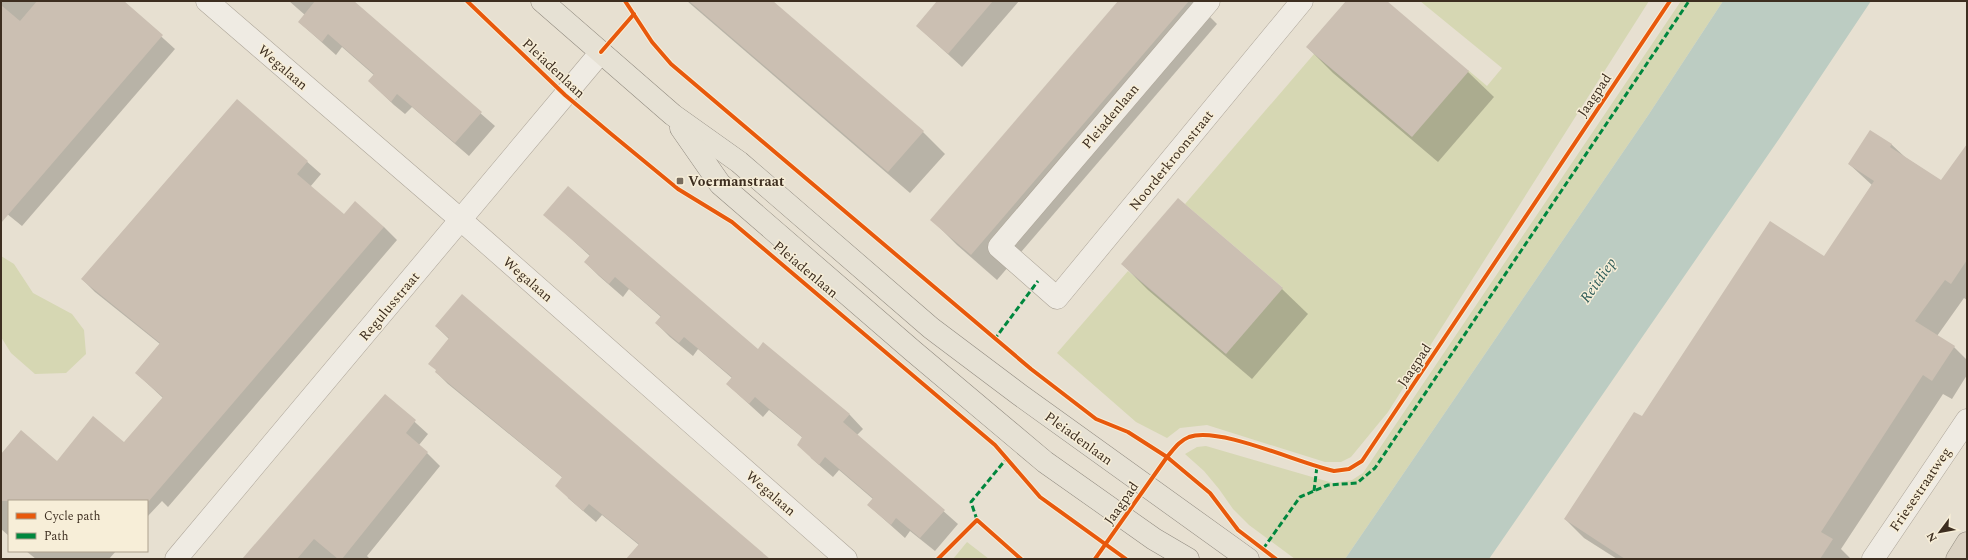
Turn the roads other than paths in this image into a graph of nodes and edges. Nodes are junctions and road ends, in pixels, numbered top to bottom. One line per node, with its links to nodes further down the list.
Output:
1 (207, 1): 7 (street, Wegalaan)
2 (542, 1): 5 (main road, Pleiadenlaan)
3 (1209, 1): 8 (street, Pleiadenlaan)
4 (1302, 1): 8 (street, Noorderkroonstraat)
5 (601, 52): 6 (main road, Pleiadenlaan); 7 (street, Regulusstraat)
6 (673, 115): 13 (main road, Pleiadenlaan); 14 (main road, Pleiadenlaan)
7 (461, 220): 11 (street, Regulusstraat); 12 (street, Wegalaan)
8 (1038, 281)
9 (1967, 420): 15 (street, Friesestraatweg)
10 (1967, 543): 16 (highway)
11 (176, 559)
12 (846, 559)
13 (1188, 559)
14 (1248, 559)
15 (1873, 559)
16 (1957, 559)

